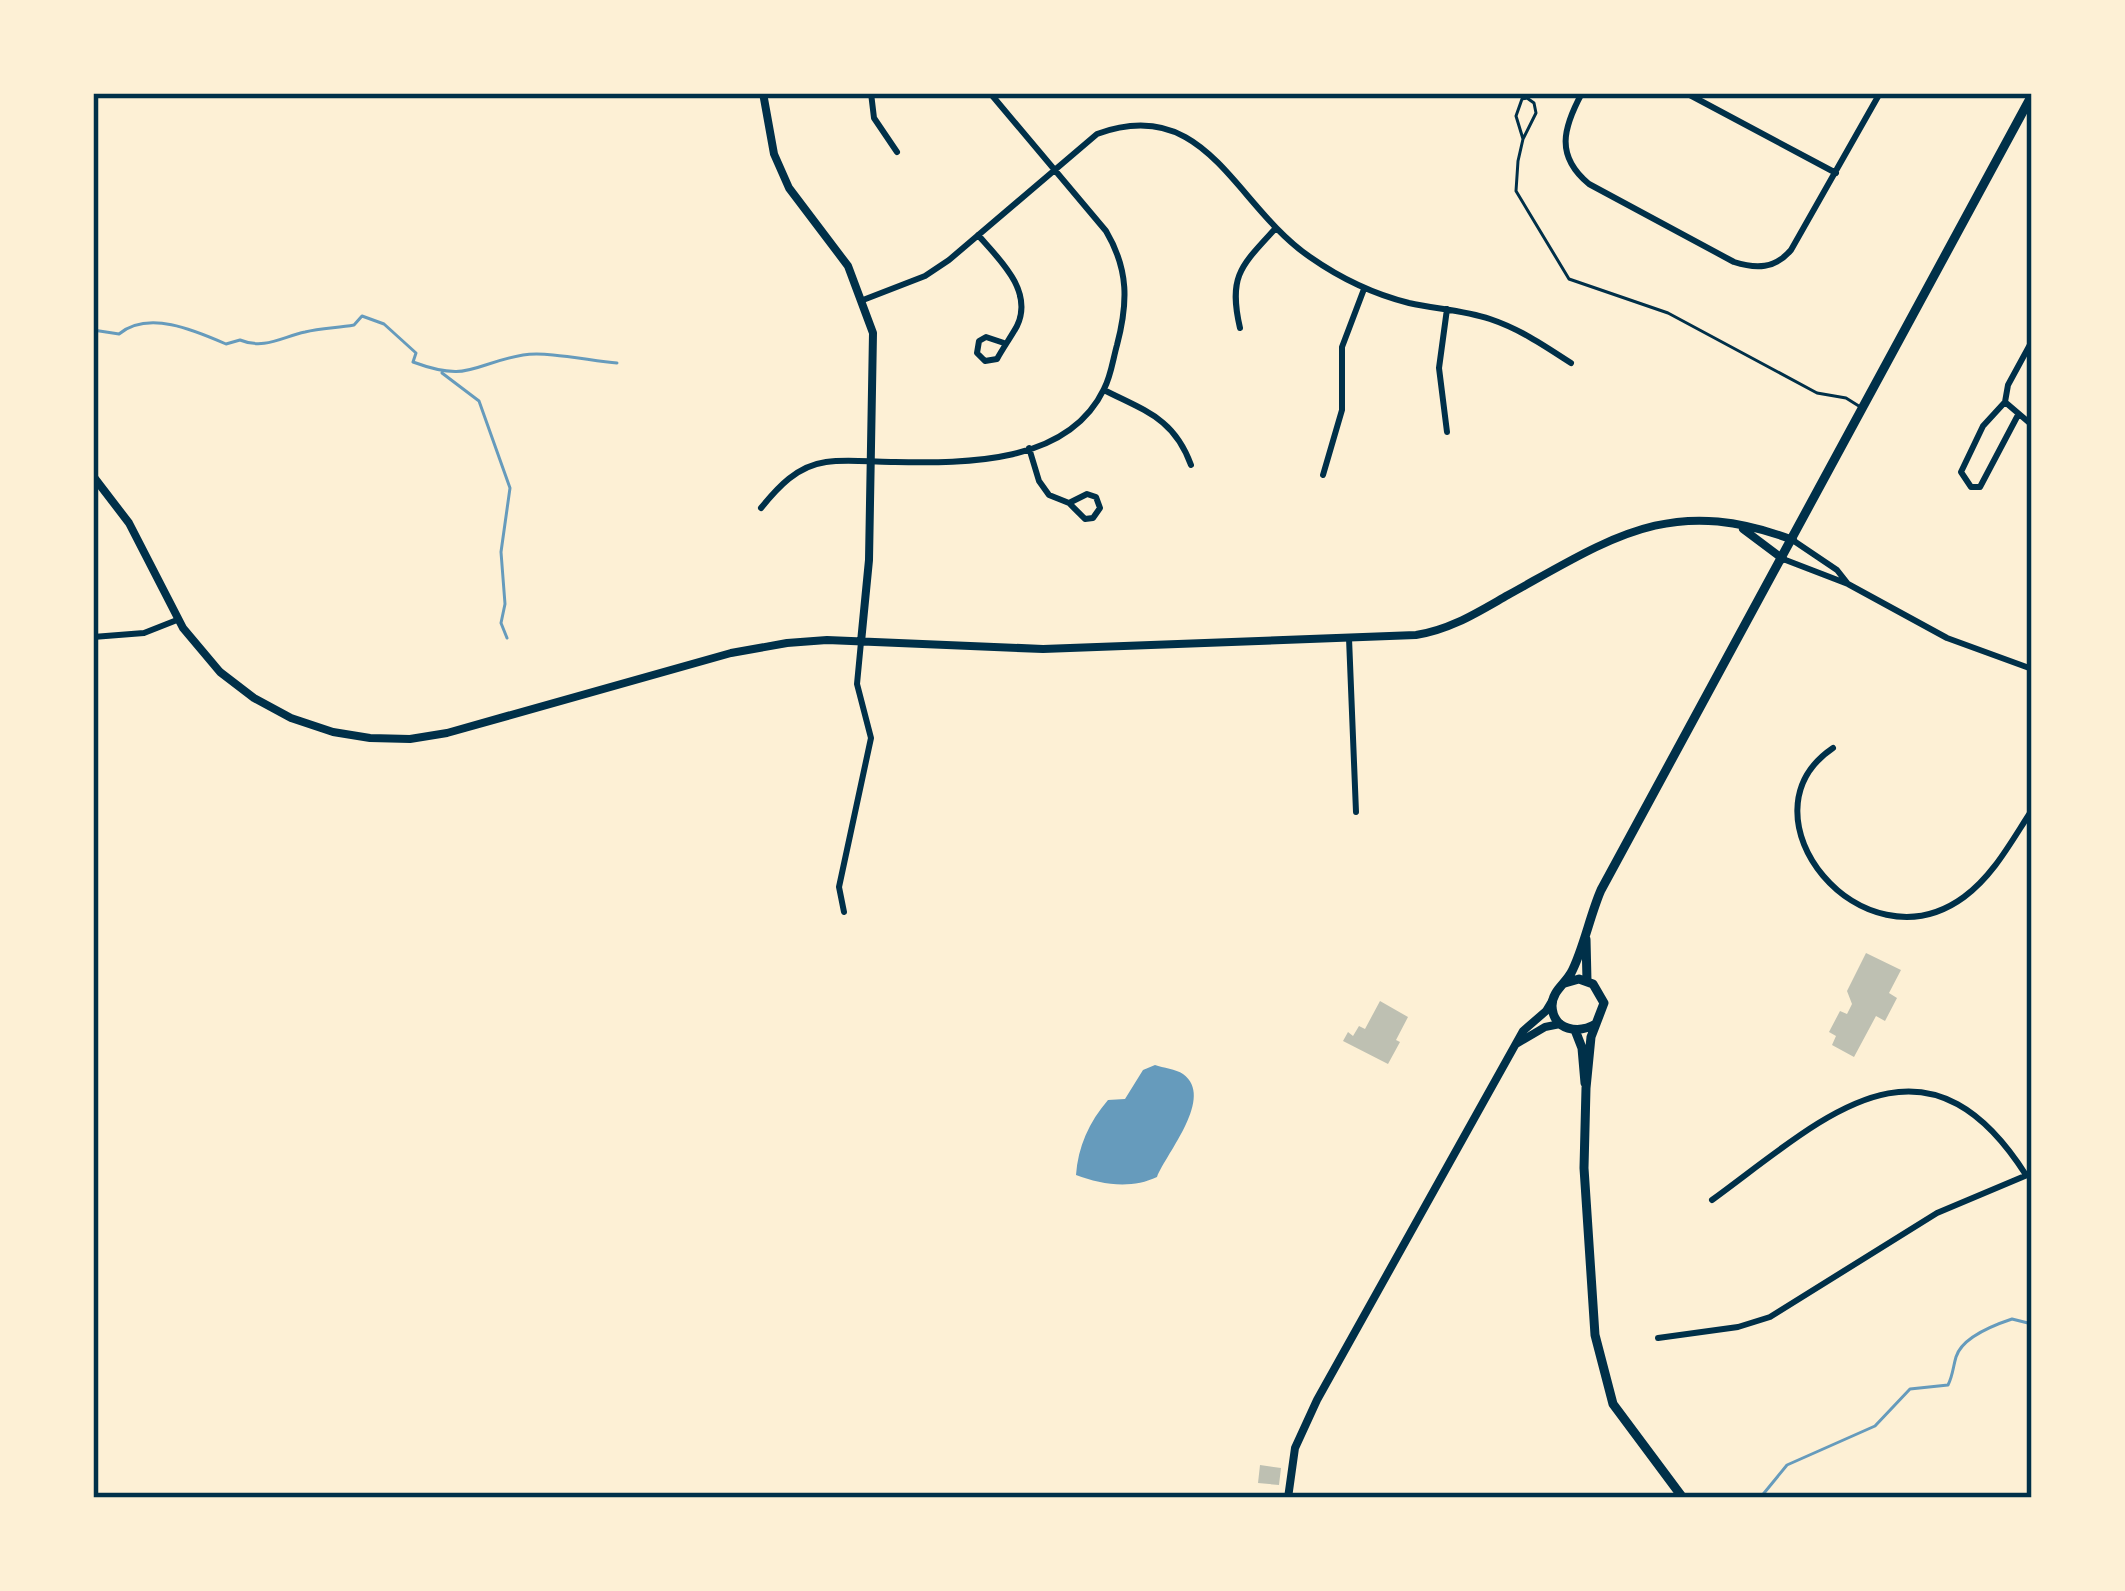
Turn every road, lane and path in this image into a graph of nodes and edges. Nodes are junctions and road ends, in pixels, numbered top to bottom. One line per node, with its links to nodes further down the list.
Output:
1 (763, 93): 15 (street)
2 (871, 93): 9 (street)
3 (990, 93): 10 (street)
4 (1582, 93): 11 (street)
5 (1687, 93): 11 (street)
6 (1880, 93): 11 (street)
7 (2031, 99): 23 (main road)
8 (1522, 139): 8 (lane); 23 (lane)
9 (897, 152)
10 (1054, 170): 12 (street); 13 (street); 21 (street)
11 (1836, 173)
12 (1275, 230): 14 (street); 17 (street)
13 (978, 235): 15 (street); 19 (street)
14 (1364, 289): 16 (street); 30 (street)
15 (862, 300): 28 (street)
16 (1447, 309): 20 (street); 26 (street)
17 (1240, 328)
18 (2032, 341): 22 (street)
19 (1004, 343): 19 (street)
20 (1571, 363)
21 (1104, 390): 27 (street); 29 (street)
22 (2006, 402): 24 (street); 24 (street)
23 (1863, 409): 35 (main road)
24 (2018, 415): 25 (street)
25 (2032, 425)
26 (1447, 432)
27 (1029, 448): 28 (street); 32 (street)
28 (872, 462): 33 (street); 41 (street)
29 (1191, 465)
30 (1323, 475)
31 (93, 476): 38 (street)
32 (1069, 503): 32 (street)
33 (761, 508)
34 (1742, 528): 35 (street); 36 (street); 40 (street)
35 (1793, 540): 36 (main road); 37 (street)
36 (1783, 559): 37 (street); 47 (main road)
37 (1848, 584): 42 (street)
38 (177, 620): 39 (street); 41 (street)
39 (93, 637)
40 (1349, 638): 41 (street); 45 (street)
41 (861, 641): 46 (street)
42 (2032, 669)
43 (1833, 748): 44 (street)
44 (2032, 810)
45 (1356, 812)
46 (844, 912)
47 (1586, 928): 48 (main road); 49 (main road)
48 (1586, 981): 49 (main road); 52 (main road)
49 (1564, 984): 50 (main road)
50 (1553, 999): 51 (main road); 54 (street)
51 (1560, 1024): 53 (main road); 54 (street)
52 (1596, 1024): 53 (main road); 55 (main road)
53 (1575, 1030): 55 (main road)
54 (1515, 1045): 59 (street)
55 (1586, 1088): 60 (main road)
56 (2029, 1174): 57 (street); 58 (street)
57 (1712, 1200)
58 (1658, 1338)
59 (1288, 1498)
60 (1683, 1498)

